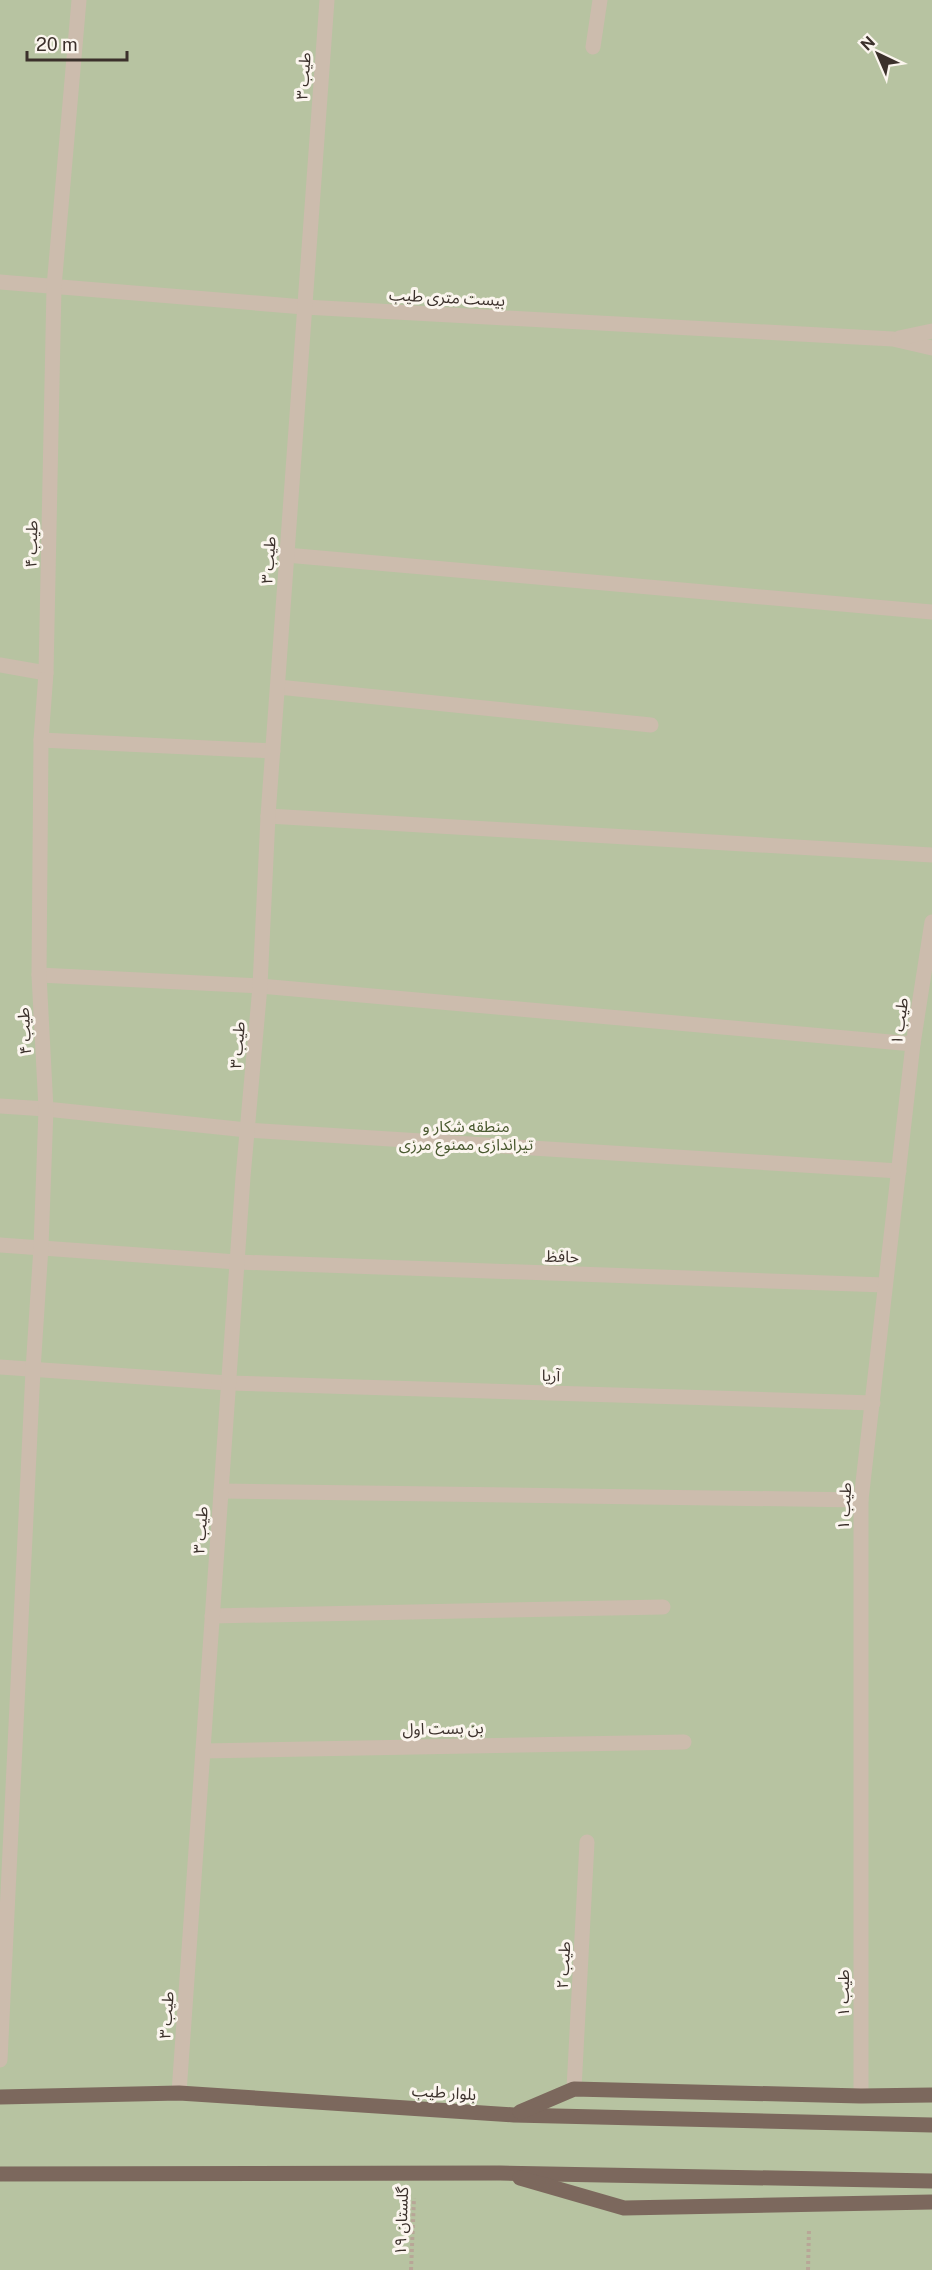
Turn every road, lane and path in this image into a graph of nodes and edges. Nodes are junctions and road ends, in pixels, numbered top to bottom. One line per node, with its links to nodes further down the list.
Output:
1 (79, 0): 6 (street, طیب ۴)
2 (327, 0): 7 (street, طیب ۳)
3 (600, 0): 4 (street)
4 (593, 47)
5 (0, 282): 6 (street, بیست متری طیب)
6 (54, 287): 7 (street, بیست متری طیب); 14 (street, طیب ۴)
7 (304, 307): 9 (street, بیست متری طیب); 11 (street, طیب ۳)
8 (932, 331): 9 (street)
9 (893, 339): 10 (street)
10 (932, 348)
11 (286, 555): 12 (street); 15 (street, طیب ۳)
12 (932, 612)
13 (0, 665): 14 (street)
14 (46, 673): 17 (street, طیب ۴)
15 (278, 687): 16 (street); 18 (street, طیب ۳)
16 (651, 725)
17 (41, 740): 18 (street); 22 (street, طیب ۴)
18 (273, 751): 19 (street, طیب ۳)
19 (268, 816): 20 (street); 23 (street, طیب ۳)
20 (932, 855)
21 (932, 922): 24 (street, طیب ۱)
22 (39, 975): 23 (street); 26 (street, طیب ۴)
23 (260, 986): 24 (street); 27 (street, طیب ۳)
24 (913, 1044): 28 (street, طیب ۱)
25 (0, 1106): 26 (street)
26 (46, 1109): 27 (street); 30 (street, طیب ۴)
27 (247, 1130): 28 (street); 31 (street, طیب ۳)
28 (899, 1170): 32 (street, طیب ۱)
29 (0, 1245): 30 (street, حافظ)
30 (41, 1247): 31 (street, حافظ); 34 (street, طیب ۴)
31 (237, 1262): 32 (street, حافظ); 35 (street, طیب ۳)
32 (885, 1285): 36 (street, طیب ۱)
33 (0, 1367): 34 (street, آریا)
34 (33, 1370): 35 (street, آریا); 44 (street, طیب ۴)
35 (228, 1383): 36 (street, آریا); 37 (street, طیب ۳)
36 (873, 1403): 38 (street, طیب ۱)
37 (221, 1491): 38 (street); 40 (street, طیب ۳)
38 (861, 1500): 48 (street, طیب ۱)
39 (663, 1607): 40 (street)
40 (212, 1616): 42 (street, طیب ۳)
41 (684, 1742): 42 (street, بن بست اول)
42 (203, 1751): 46 (street, طیب ۳)
43 (587, 1842): 45 (street, طیب ۲)
44 (0, 2060)
45 (574, 2089): 48 (main road); 50 (main road)
46 (179, 2093): 49 (main road, بلوار طیب); 50 (main road, بلوار طیب)
47 (932, 2095): 48 (main road)
48 (861, 2096)
49 (0, 2097)
50 (514, 2115): 51 (main road, بلوار طیب)
51 (932, 2125)
52 (414, 2173): 53 (main road); 54 (main road); 58 (path, گلستان ۱۹)
53 (500, 2173): 55 (main road); 57 (main road)
54 (0, 2174)
55 (932, 2181)
56 (932, 2202): 57 (main road)
57 (810, 2204): 59 (path)
58 (411, 2270)
59 (808, 2270)

